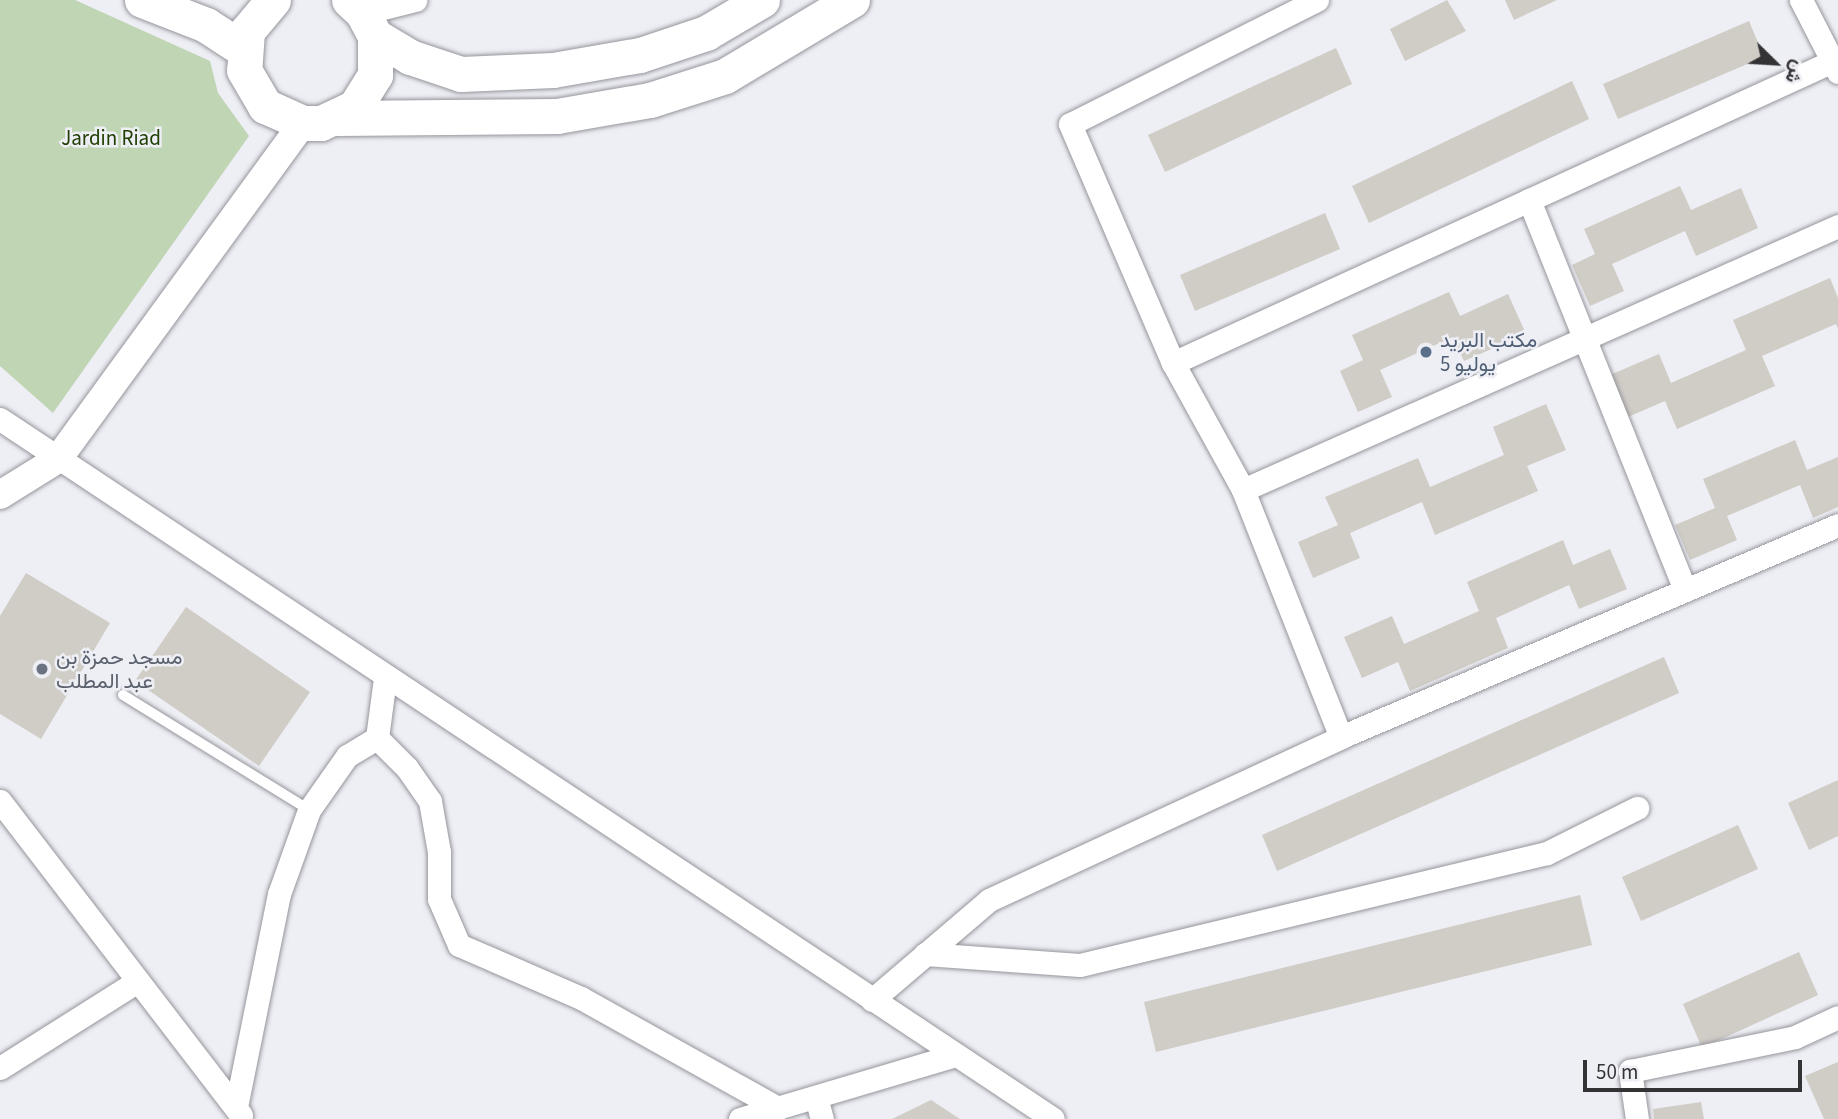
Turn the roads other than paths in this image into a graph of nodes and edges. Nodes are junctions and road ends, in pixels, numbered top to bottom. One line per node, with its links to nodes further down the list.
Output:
1 (142, 0): 9 (main road)
2 (272, 0): 9 (main road)
3 (415, 0): 8 (street)
4 (762, 0): 8 (main road)
5 (852, 0): 11 (main road)
6 (1317, 0): 16 (street)
7 (1801, 0): 10 (street)
8 (362, 16): 11 (main road)
9 (243, 48): 12 (main road)
10 (1835, 67): 13 (street)
11 (338, 117): 12 (main road)
12 (303, 123): 18 (street)
13 (1529, 200): 15 (street); 16 (street)
14 (1838, 226): 15 (street)
15 (1584, 339): 19 (street); 22 (street)
16 (1173, 363): 19 (street)
17 (0, 419): 18 (street)
18 (58, 459): 20 (street); 23 (street)
19 (1243, 491): 25 (street)
20 (0, 495)
21 (1838, 525): 22 (street)
22 (1684, 588): 25 (street)
23 (385, 677): 26 (street); 32 (street)
24 (123, 695): 29 (lane)
25 (1341, 737): 30 (street)
26 (377, 738): 29 (street); 36 (street)
27 (0, 801): 31 (street)
28 (1637, 808): 30 (street)
29 (309, 810): 38 (street)
30 (925, 954): 32 (street)
31 (136, 982): 35 (street); 38 (street)
32 (872, 1000): 34 (street)
33 (1838, 1017): 41 (street)
34 (956, 1055): 37 (street); 40 (street)
35 (0, 1068)
36 (778, 1108): 37 (street); 39 (street)
37 (819, 1108)
38 (240, 1113)
39 (740, 1119)
40 (1053, 1119)
41 (1637, 1119)

